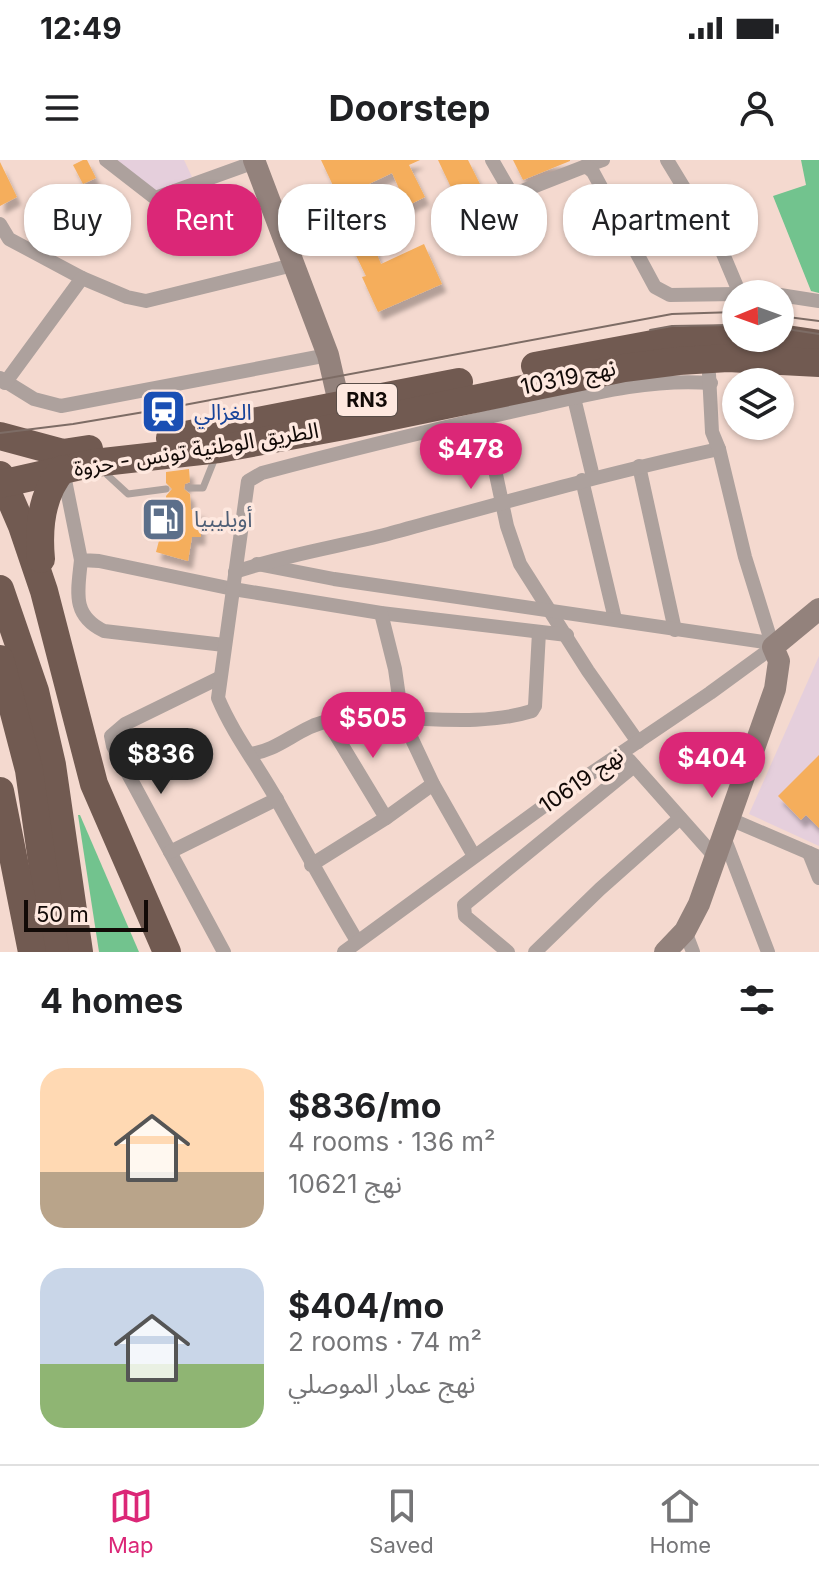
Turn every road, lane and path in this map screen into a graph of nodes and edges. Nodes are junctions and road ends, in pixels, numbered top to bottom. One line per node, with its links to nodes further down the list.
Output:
1 (106, 160): 5 (street)
2 (492, 160): 7 (street)
3 (603, 160): 6 (street)
4 (667, 160): 12 (street)
5 (255, 161): 10 (street)
6 (586, 166): 8 (street); 13 (street)
7 (506, 184)
8 (536, 184)
9 (0, 224): 11 (street)
10 (293, 265): 11 (street); 19 (street)
11 (85, 279): 22 (street)
12 (733, 280)
13 (722, 294)
14 (794, 297): 15 (street)
15 (819, 301)
16 (722, 339): 24 (highway, الطريق الوطنية تونس - حزوة / RN3)
17 (794, 340): 18 (highway)
18 (819, 344)
19 (328, 355): 22 (street); 24 (street)
20 (819, 363): 21 (highway, الطريق الوطنية تونس - حزوة / RN3)
21 (708, 371): 23 (street, نهج 10319); 24 (highway, الطريق الوطنية تونس - حزوة / RN3); 28 (street)
22 (3, 381)
23 (574, 398): 25 (street, نهج 10319); 32 (street)
24 (342, 416): 26 (highway, الطريق الوطنية تونس - حزوة / RN3); 27 (highway, الطريق الوطنية تونس - حزوة / RN3)
25 (482, 418): 36 (street); 40 (street, نهج 10319)
26 (0, 436)
27 (219, 449): 29 (highway, الطريق الوطنية تونس - حزوة / RN3); 34 (lane)
28 (719, 449): 30 (street); 52 (street)
29 (94, 463): 31 (highway, الطريق الوطنية تونس - حزوة / RN3); 35 (lane)
30 (639, 466): 32 (street); 48 (street)
31 (63, 469): 33 (highway, الطريق الوطنية تونس - حزوة / RN3); 38 (street); 43 (highway)
32 (587, 479): 36 (street); 47 (street)
33 (1, 481): 43 (highway)
34 (190, 488)
35 (166, 489)
36 (502, 502): 39 (street); 44 (street)
37 (0, 512): 77 (highway)
38 (81, 560): 42 (street); 51 (street)
39 (257, 564): 40 (street); 44 (street)
40 (235, 572): 42 (street, نهج 10319)
41 (0, 589): 74 (highway)
42 (233, 589): 46 (street); 51 (street, نهج 10319)
43 (44, 591): 78 (highway)
44 (548, 608): 47 (street); 50 (street)
45 (819, 609): 52 (street, نهج 10619)
46 (381, 613): 49 (street); 55 (street)
47 (615, 619): 48 (street)
48 (675, 630): 52 (street)
49 (539, 632): 50 (street); 55 (street)
50 (567, 635): 57 (street)
51 (224, 645): 54 (street, نهج 10319)
52 (772, 645): 57 (street, نهج 10619); 66 (street)
53 (0, 659): 76 (highway)
54 (219, 678): 59 (street, نهج 10319); 67 (street)
55 (402, 718): 56 (street); 61 (street)
56 (328, 722): 59 (street); 64 (street)
57 (638, 742): 58 (street, نهج 10619)
58 (622, 751): 60 (street); 69 (street, نهج 10619)
59 (250, 754): 63 (street, نهج 10319)
60 (634, 766): 65 (street); 81 (street)
61 (433, 784): 64 (street); 69 (street)
62 (0, 791): 75 (highway)
63 (277, 799): 67 (street); 70 (street, نهج 10319)
64 (386, 818): 70 (street)
65 (680, 818): 66 (street); 82 (street)
66 (723, 838): 68 (street); 72 (street); 85 (street)
67 (170, 852): 79 (street)
68 (814, 855): 71 (street)
69 (474, 856): 73 (street, نهج 10619)
70 (311, 865): 73 (street, نهج 10319)
71 (819, 878)
72 (685, 931): 83 (street); 84 (street)
73 (357, 941): 80 (street, نهج 10619)
74 (80, 947)
75 (32, 952)
76 (55, 952)
77 (150, 952)
78 (167, 952)
79 (224, 952)
80 (344, 952)
81 (508, 952)
82 (535, 952)
83 (665, 952)
84 (693, 952)
85 (768, 952)

